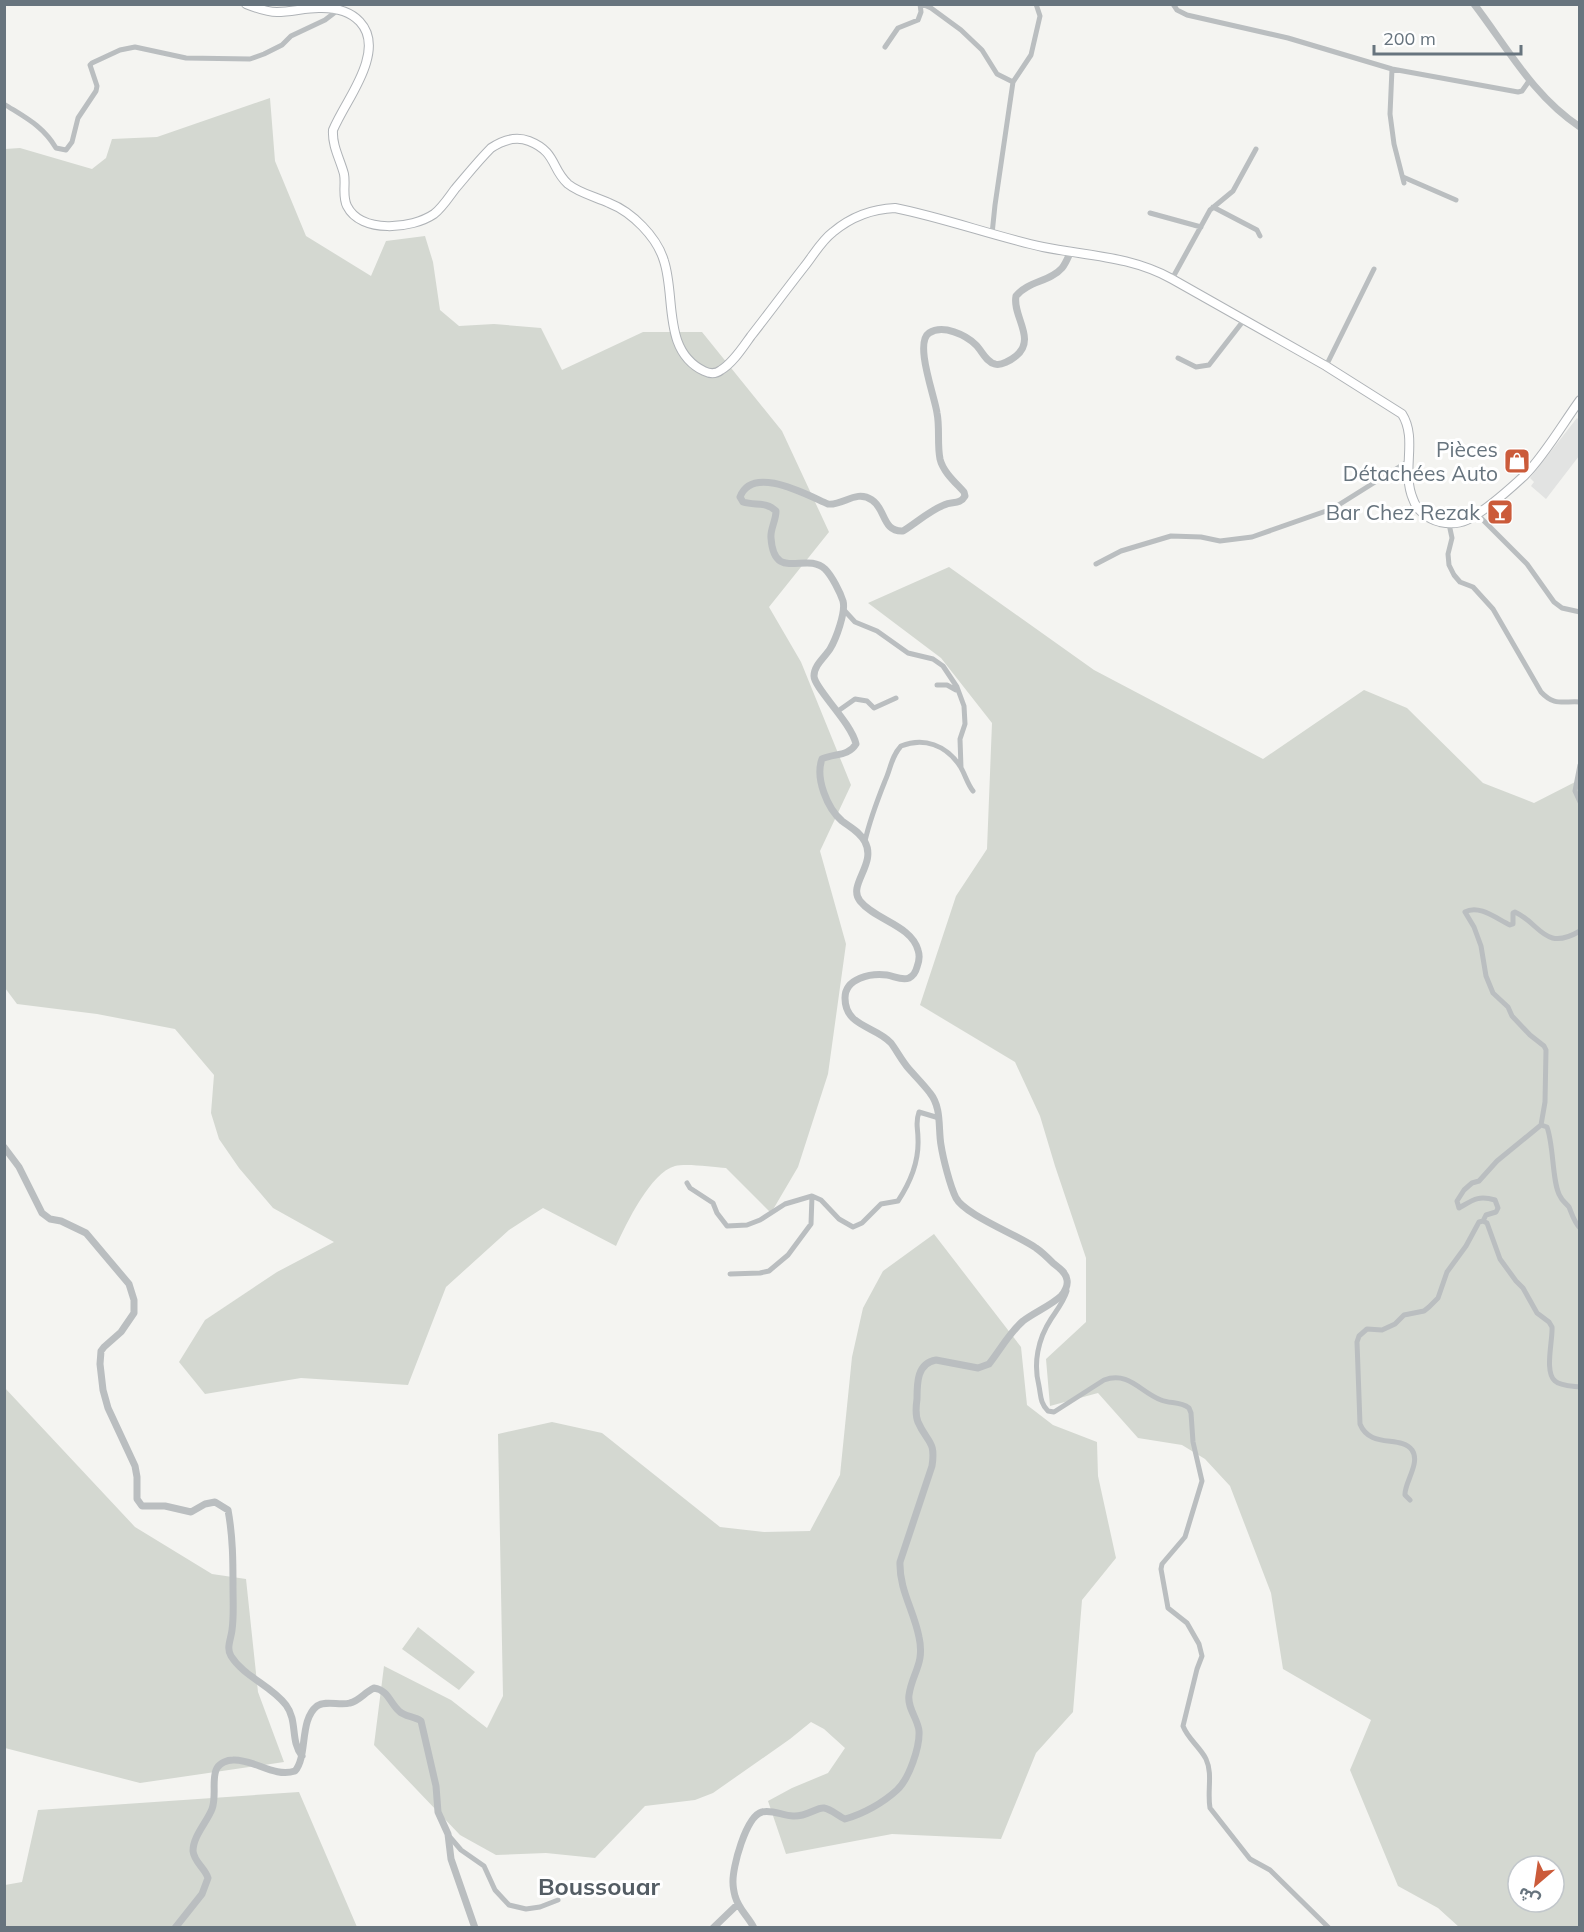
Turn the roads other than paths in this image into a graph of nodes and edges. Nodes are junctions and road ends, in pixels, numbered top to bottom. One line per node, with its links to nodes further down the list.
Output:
1 (246, 4): 6 (main road)
2 (921, 4): 9 (street); 12 (street)
3 (1036, 4): 12 (street)
4 (1173, 4): 10 (street)
5 (1474, 4): 11 (street)
6 (320, 8): 7 (main road); 8 (street)
7 (338, 10): 8 (street); 22 (main road)
8 (325, 20): 13 (street)
9 (885, 47)
10 (1392, 69): 11 (street); 16 (street)
11 (1529, 81): 14 (street)
12 (1013, 82): 22 (street)
13 (4, 104)
14 (1580, 127)
15 (1256, 149): 19 (street)
16 (1402, 177): 17 (street); 18 (street)
17 (1404, 183)
18 (1456, 200)
19 (1213, 207): 21 (street); 23 (street)
20 (1150, 213): 21 (street)
21 (1201, 227): 26 (street)
22 (992, 234): 24 (main road)
23 (1260, 236)
24 (1071, 251): 26 (main road); 35 (street)
25 (1374, 269): 29 (street)
26 (1172, 279): 27 (main road)
27 (1244, 320): 28 (street); 29 (main road)
28 (1178, 358)
29 (1326, 366): 31 (main road)
30 (1580, 400): 32 (main road)
31 (1407, 462): 33 (main road); 34 (street)
32 (1477, 514): 33 (main road); 36 (street)
33 (1449, 524): 40 (street)
34 (1096, 564)
35 (844, 610): 38 (street); 41 (street)
36 (1580, 612)
37 (937, 685): 38 (street)
38 (960, 693): 43 (street)
39 (896, 698): 41 (street)
40 (1580, 702)
41 (838, 711): 46 (street)
42 (1580, 765): 45 (street)
43 (961, 768): 44 (street); 46 (street)
44 (973, 791)
45 (1580, 802)
46 (865, 841): 48 (street)
47 (1580, 931): 49 (street)
48 (939, 1118): 52 (street); 56 (street)
49 (1541, 1125): 53 (street); 54 (street)
50 (4, 1147): 59 (street)
51 (687, 1183): 52 (street)
52 (812, 1196): 55 (street)
53 (1483, 1221): 57 (street); 58 (street)
54 (1580, 1228)
55 (730, 1274)
56 (1068, 1283): 62 (street); 67 (street)
57 (1580, 1387)
58 (1410, 1500)
59 (302, 1756): 60 (street); 63 (street)
60 (448, 1834): 61 (street); 64 (street)
61 (558, 1900)
62 (738, 1904): 65 (street); 66 (street)
63 (174, 1928)
64 (475, 1928)
65 (713, 1928)
66 (754, 1928)
67 (1329, 1928)

